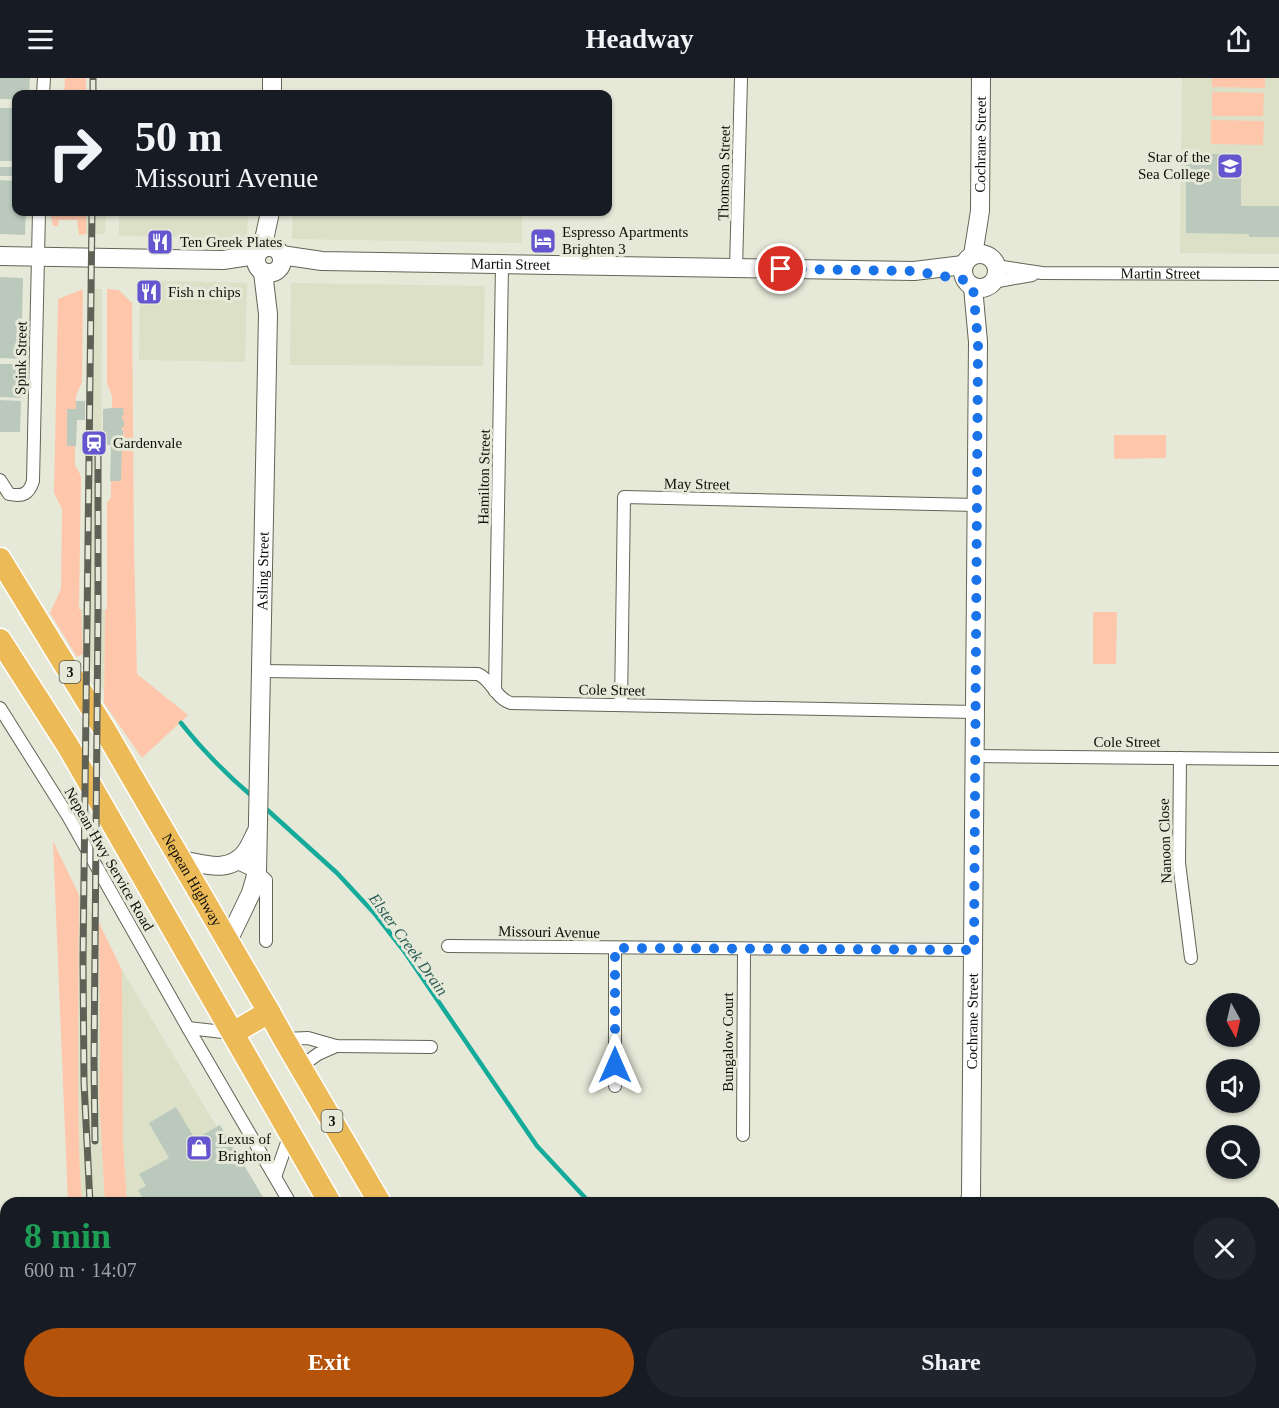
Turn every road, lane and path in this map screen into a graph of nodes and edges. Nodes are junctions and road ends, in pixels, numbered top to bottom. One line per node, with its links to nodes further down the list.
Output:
1 (741, 78): 9 (street, Thomson Street)
2 (981, 78): 10 (street, Cochrane Street)
3 (39, 216): 6 (street, Spink Street)
4 (270, 216): 7 (street, Asling Street)
5 (0, 256): 6 (street, Martin Street)
6 (38, 257): 7 (street, Martin Street); 12 (street, Spink Street)
7 (269, 261): 8 (street, Martin Street); 16 (street, Asling Street)
8 (502, 265): 9 (street, Martin Street); 17 (street, Hamilton Street)
9 (736, 269): 10 (street, Martin Street)
10 (980, 272): 11 (street, Martin Street); 13 (street, Cochrane Street)
11 (1279, 274)
12 (0, 480)
13 (977, 505): 18 (street, May Street); 20 (street, Cochrane Street)
14 (0, 559): 25 (highway, Nepean Highway / 3)
15 (0, 640): 37 (highway)
16 (262, 671): 17 (street, Cole Street); 24 (street, Asling Street)
17 (495, 691): 18 (street, Cole Street)
18 (621, 705): 20 (street, Cole Street)
19 (0, 708): 36 (street, Nepean Hwy Service Road)
20 (975, 712): 21 (street, Cochrane Street)
21 (975, 756): 22 (street, Cole Street); 33 (street, Cochrane Street)
22 (1180, 758): 23 (street, Cole Street); 34 (street, Nanoon Close)
23 (1279, 759)
24 (258, 828): 26 (street, Asling Street); 27 (street, Asling Street)
25 (181, 860): 26 (street); 28 (highway, Nepean Highway / 3)
26 (235, 862): 27 (street)
27 (257, 872): 28 (street, Asling Street); 29 (street, Asling Street)
28 (228, 941): 35 (highway, Nepean Highway / 3)
29 (266, 941)
30 (448, 946): 31 (street, Missouri Avenue)
31 (615, 948): 32 (street, Missouri Avenue); 42 (street)
32 (744, 949): 33 (street, Missouri Avenue); 44 (street, Bungalow Court)
33 (974, 950): 49 (street, Cochrane Street)
34 (1191, 958)
35 (269, 1012): 37 (highway); 38 (highway, Nepean Highway / 3)
36 (188, 1028): 37 (street); 45 (street, Nepean Hwy Service Road)
37 (233, 1033): 43 (highway)
38 (284, 1039): 39 (street); 41 (highway, Nepean Highway / 3)
39 (336, 1046): 40 (street); 41 (street)
40 (431, 1047)
41 (300, 1067): 48 (highway, Nepean Highway / 3)
42 (615, 1086)
43 (290, 1134): 45 (street); 47 (highway)
44 (743, 1136)
45 (275, 1177): 46 (street, Nepean Hwy Service Road)
46 (287, 1197)
47 (327, 1197)
48 (376, 1197)
49 (971, 1197)

